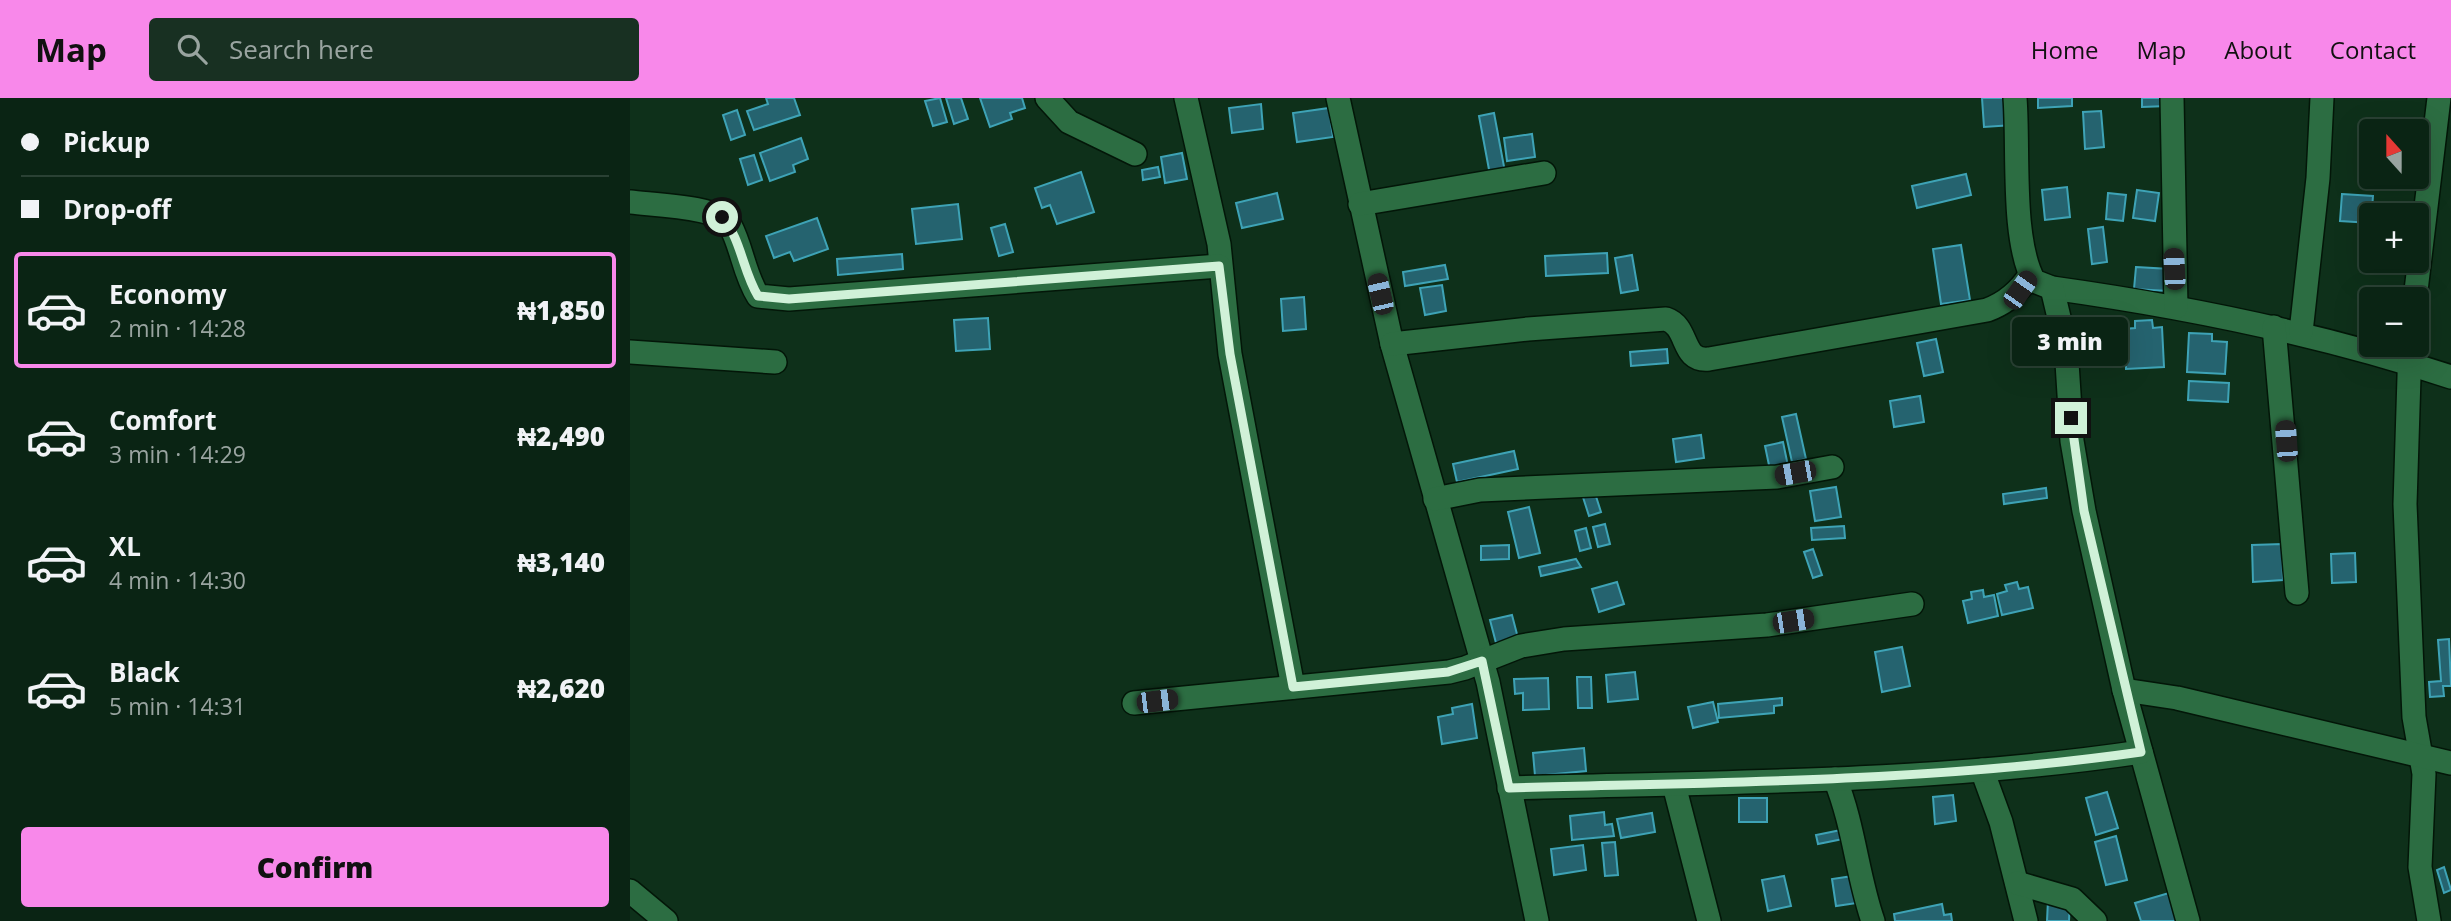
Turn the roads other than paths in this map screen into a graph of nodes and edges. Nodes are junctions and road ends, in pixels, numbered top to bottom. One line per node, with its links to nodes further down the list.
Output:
1 (1047, 98): 8 (street)
2 (1186, 98): 12 (street)
3 (1338, 98): 11 (street)
4 (2015, 98): 13 (street)
5 (2172, 98): 16 (street)
6 (2322, 98): 18 (street)
7 (2439, 98): 14 (street)
8 (1135, 154)
9 (1544, 173): 11 (street)
10 (630, 202): 12 (street)
11 (1360, 204): 19 (street)
12 (1219, 266): 31 (street)
13 (2031, 275): 15 (street); 19 (street)
14 (2416, 287)
15 (2052, 288): 16 (street); 32 (street)
16 (2176, 307): 17 (street)
17 (2274, 327): 18 (street); 28 (street)
18 (2301, 332): 20 (street)
19 (1392, 344): 27 (street)
20 (2359, 344)
21 (630, 352): 24 (street)
22 (2409, 357): 35 (street)
23 (2414, 357): 25 (street)
24 (775, 362)
25 (2451, 377)
26 (1832, 467): 27 (street)
27 (1435, 499): 30 (street)
28 (2297, 593)
29 (1912, 604): 30 (street)
30 (1482, 661): 31 (street); 40 (street)
31 (1293, 687): 33 (street)
32 (2124, 690): 34 (street); 35 (street)
33 (1134, 703)
34 (2141, 752): 37 (street); 49 (street)
35 (2421, 754): 36 (street); 50 (street)
36 (2451, 763)
37 (1982, 770): 38 (street); 41 (street)
38 (1835, 779): 39 (street); 46 (street)
39 (1674, 786): 40 (street); 45 (street)
40 (1509, 788): 44 (street)
41 (2017, 883): 47 (street); 48 (street)
42 (630, 891): 43 (street)
43 (666, 921)
44 (1537, 921)
45 (1709, 921)
46 (1873, 921)
47 (2025, 921)
48 (2095, 921)
49 (2188, 921)
50 (2429, 921)

